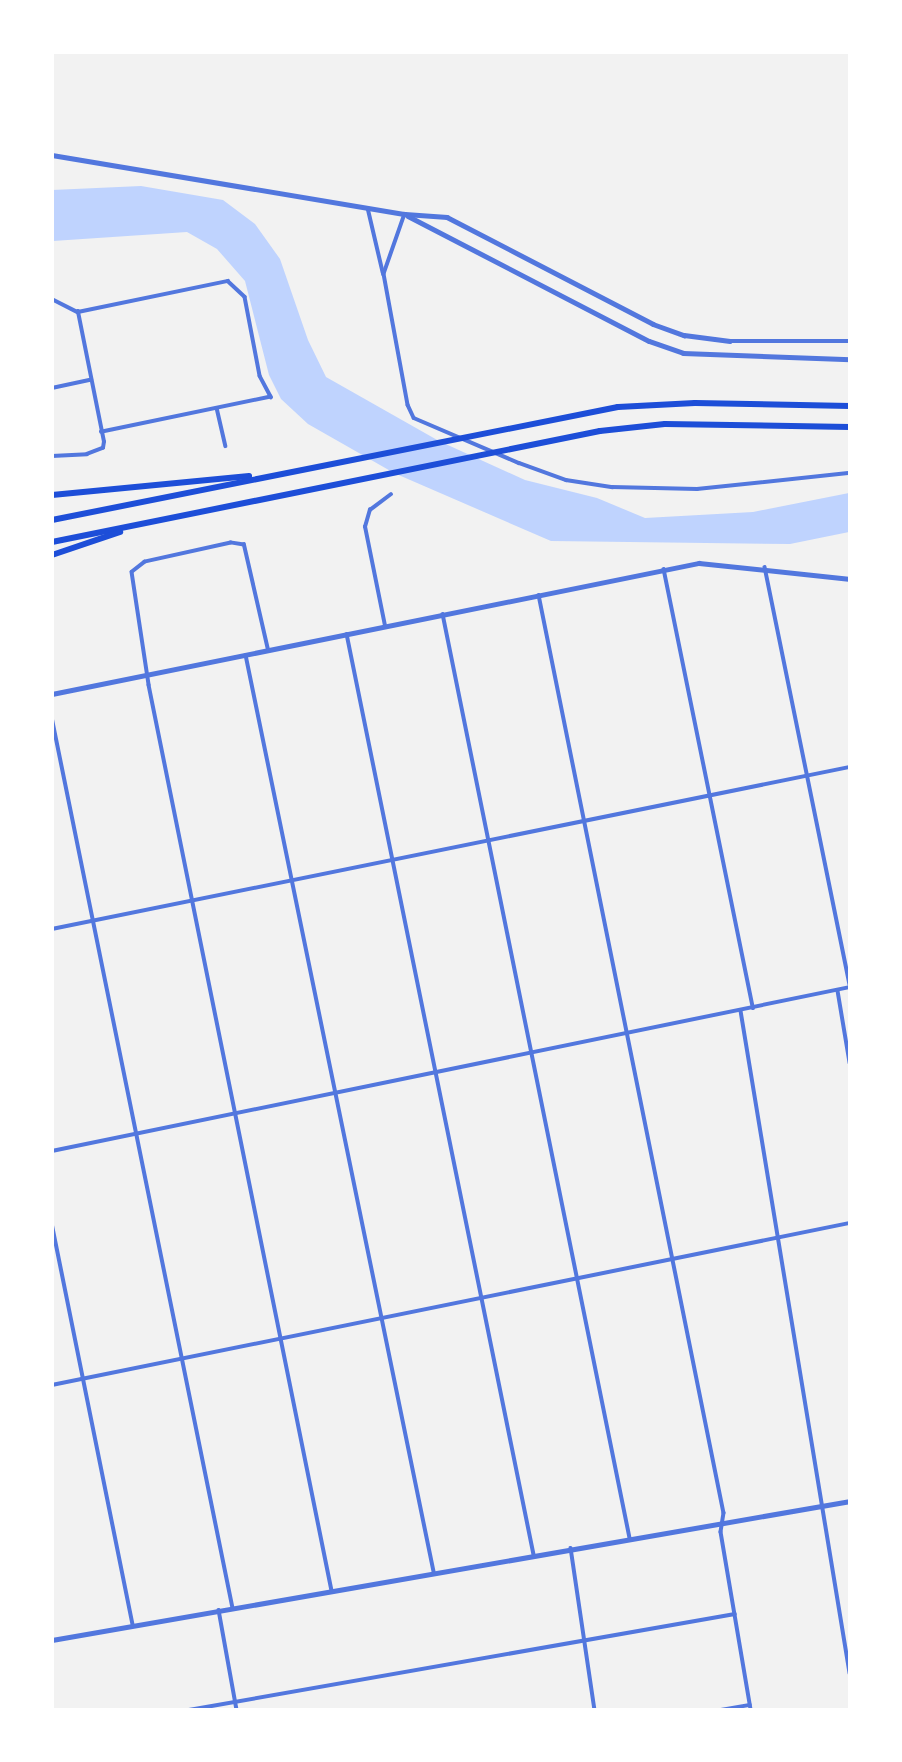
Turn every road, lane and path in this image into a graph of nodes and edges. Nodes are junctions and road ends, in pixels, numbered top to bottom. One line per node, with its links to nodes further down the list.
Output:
1 (52, 155): 2 (street)
2 (367, 206): 3 (street); 4 (street)
3 (405, 214): 4 (street); 7 (street); 8 (street)
4 (384, 274): 18 (street)
5 (52, 299): 6 (street)
6 (78, 312): 9 (street); 12 (street)
7 (849, 341)
8 (849, 359)
9 (91, 380): 10 (street); 14 (street)
10 (52, 388)
11 (849, 407): 17 (highway)
12 (217, 408): 14 (street); 15 (street)
13 (849, 427): 22 (highway)
14 (102, 432): 16 (street)
15 (226, 446)
16 (52, 456)
17 (292, 471): 20 (highway); 21 (highway)
18 (849, 473)
19 (391, 494): 30 (street)
20 (52, 495)
21 (52, 520)
22 (149, 522): 23 (highway); 24 (highway)
23 (52, 542)
24 (52, 555)
25 (765, 567): 26 (street); 27 (street); 38 (street)
26 (664, 569): 28 (street); 39 (street)
27 (849, 579)
28 (539, 594): 29 (street); 40 (street)
29 (443, 614): 30 (street); 41 (street)
30 (385, 626): 31 (street)
31 (347, 634): 32 (street); 42 (street)
32 (268, 650): 33 (street); 34 (street)
33 (246, 655): 34 (street); 43 (street)
34 (149, 675): 35 (street); 44 (street)
35 (52, 694)
36 (52, 716): 45 (street)
37 (849, 767): 38 (street)
38 (807, 776): 39 (street); 47 (street)
39 (711, 796): 40 (street); 49 (street)
40 (587, 821): 41 (street); 51 (street)
41 (492, 841): 42 (street); 52 (street)
42 (395, 860): 43 (street); 54 (street)
43 (295, 880): 44 (street); 55 (street)
44 (196, 901): 45 (street); 56 (street)
45 (96, 921): 46 (street); 57 (street)
46 (52, 929)
47 (849, 986): 48 (street)
48 (838, 991): 49 (street); 53 (street)
49 (753, 1008): 50 (street)
50 (741, 1011): 51 (street); 61 (street)
51 (631, 1033): 52 (street); 62 (street)
52 (534, 1052): 54 (street); 63 (street)
53 (849, 1063)
54 (436, 1072): 55 (street); 64 (street)
55 (338, 1093): 56 (street); 65 (street)
56 (239, 1113): 57 (street); 66 (street)
57 (139, 1133): 58 (street); 67 (street)
58 (52, 1151)
59 (52, 1223): 68 (street)
60 (849, 1223): 61 (street)
61 (778, 1239): 62 (street); 71 (street)
62 (674, 1259): 63 (street); 72 (street)
63 (578, 1278): 64 (street); 73 (street)
64 (482, 1298): 65 (street); 75 (street)
65 (383, 1319): 66 (street); 76 (street)
66 (283, 1339): 67 (street); 77 (street)
67 (184, 1359): 68 (street); 78 (street)
68 (83, 1379): 69 (street); 81 (street)
69 (52, 1385)
70 (849, 1501): 71 (street)
71 (821, 1506): 72 (street); 84 (street)
72 (723, 1523): 73 (street); 80 (street)
73 (630, 1538): 74 (street)
74 (571, 1548): 75 (street); 82 (street)
75 (534, 1555): 76 (street)
76 (435, 1572): 77 (street)
77 (332, 1591): 78 (street)
78 (233, 1608): 79 (street)
79 (219, 1610): 81 (street); 85 (street)
80 (735, 1614): 82 (street); 86 (street)
81 (133, 1625): 83 (street)
82 (585, 1639): 85 (street); 89 (street)
83 (52, 1640)
84 (849, 1673)
85 (235, 1701): 87 (street); 88 (street)
86 (751, 1707): 90 (street)
87 (189, 1710)
88 (237, 1710)
89 (595, 1710)
90 (720, 1710)

